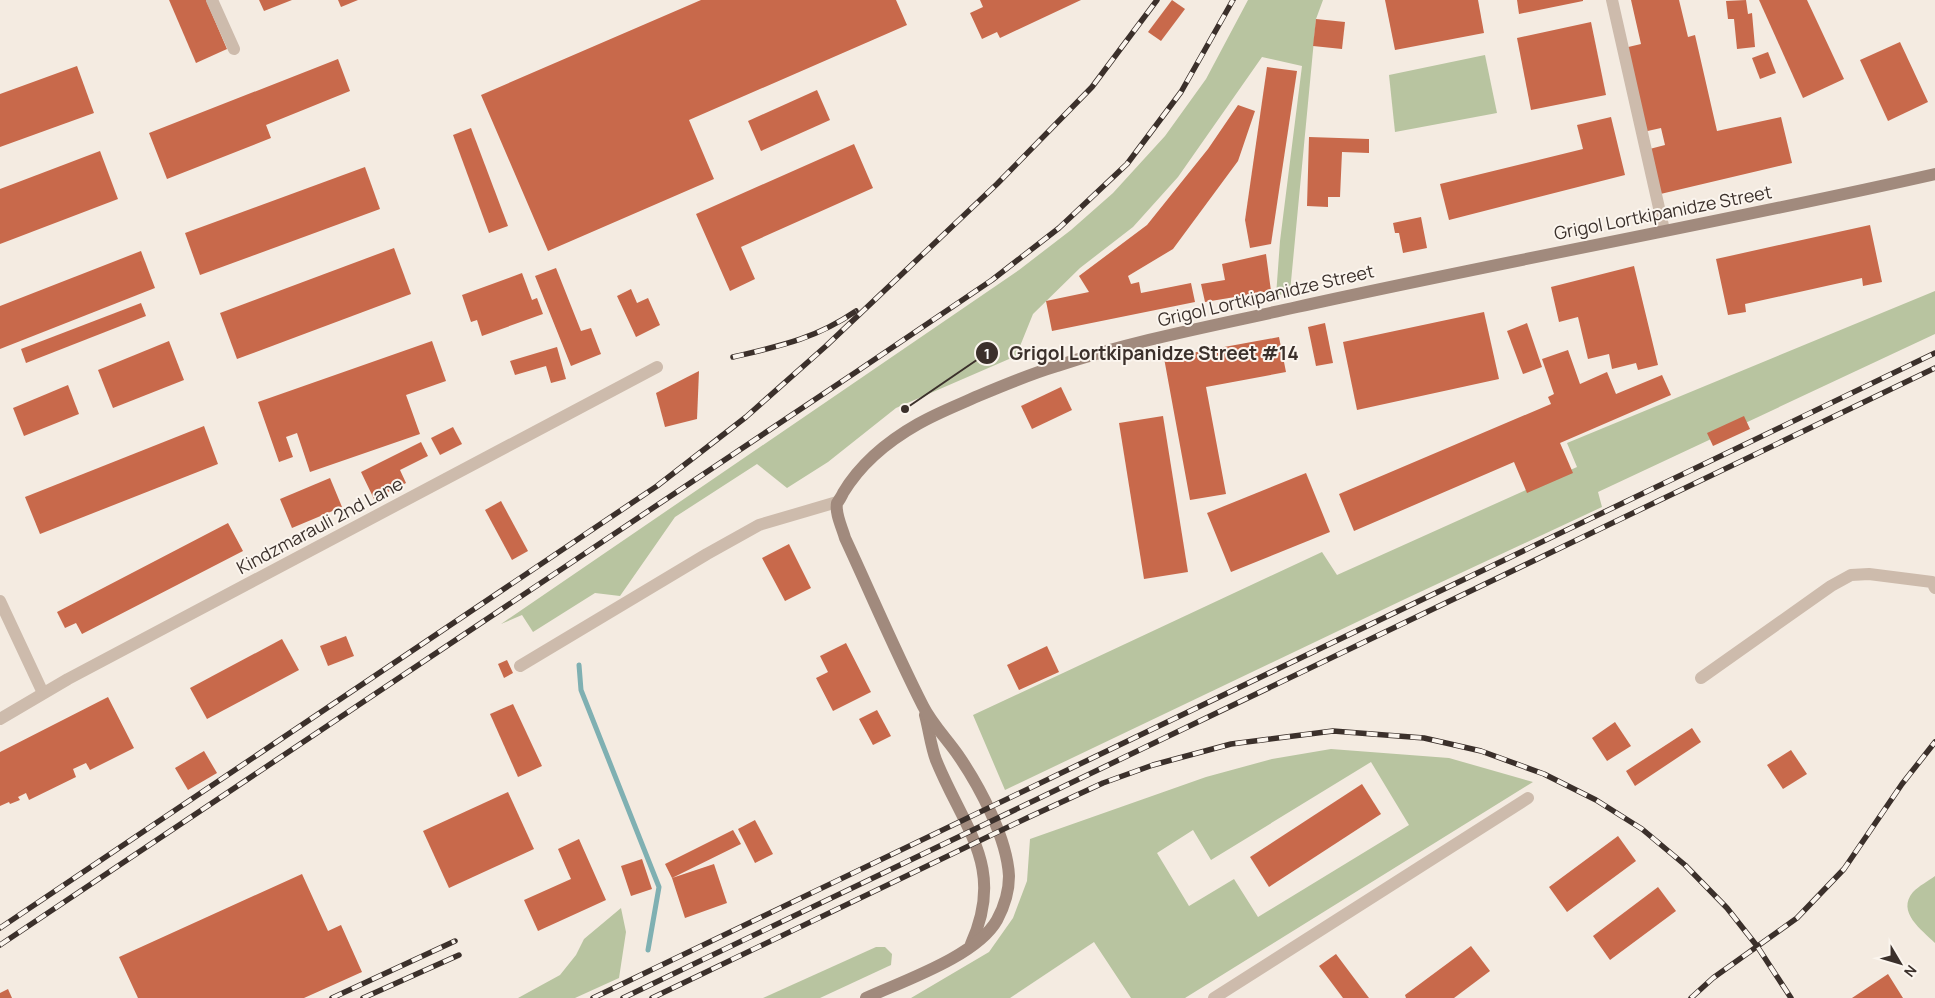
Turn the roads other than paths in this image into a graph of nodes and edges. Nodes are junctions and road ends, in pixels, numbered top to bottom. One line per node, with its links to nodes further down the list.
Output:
1 (212, 0): 3 (street)
2 (1612, 0): 5 (street)
3 (234, 49)
4 (1935, 174): 5 (street, Grigol Lortkipanidze Street)
5 (1664, 230): 7 (street, Grigol Lortkipanidze Street)
6 (657, 367): 12 (street, Kindzmarauli 2nd Lane)
7 (837, 502): 10 (street); 13 (street)
8 (1935, 588): 11 (street)
9 (0, 601): 12 (street)
10 (520, 666)
11 (1701, 678)
12 (43, 693): 14 (street, Kindzmarauli 2nd Lane)
13 (924, 708): 16 (street); 16 (street)
14 (0, 719)
15 (1528, 798): 18 (street)
16 (970, 947): 17 (street)
17 (866, 998)
18 (1214, 998)

